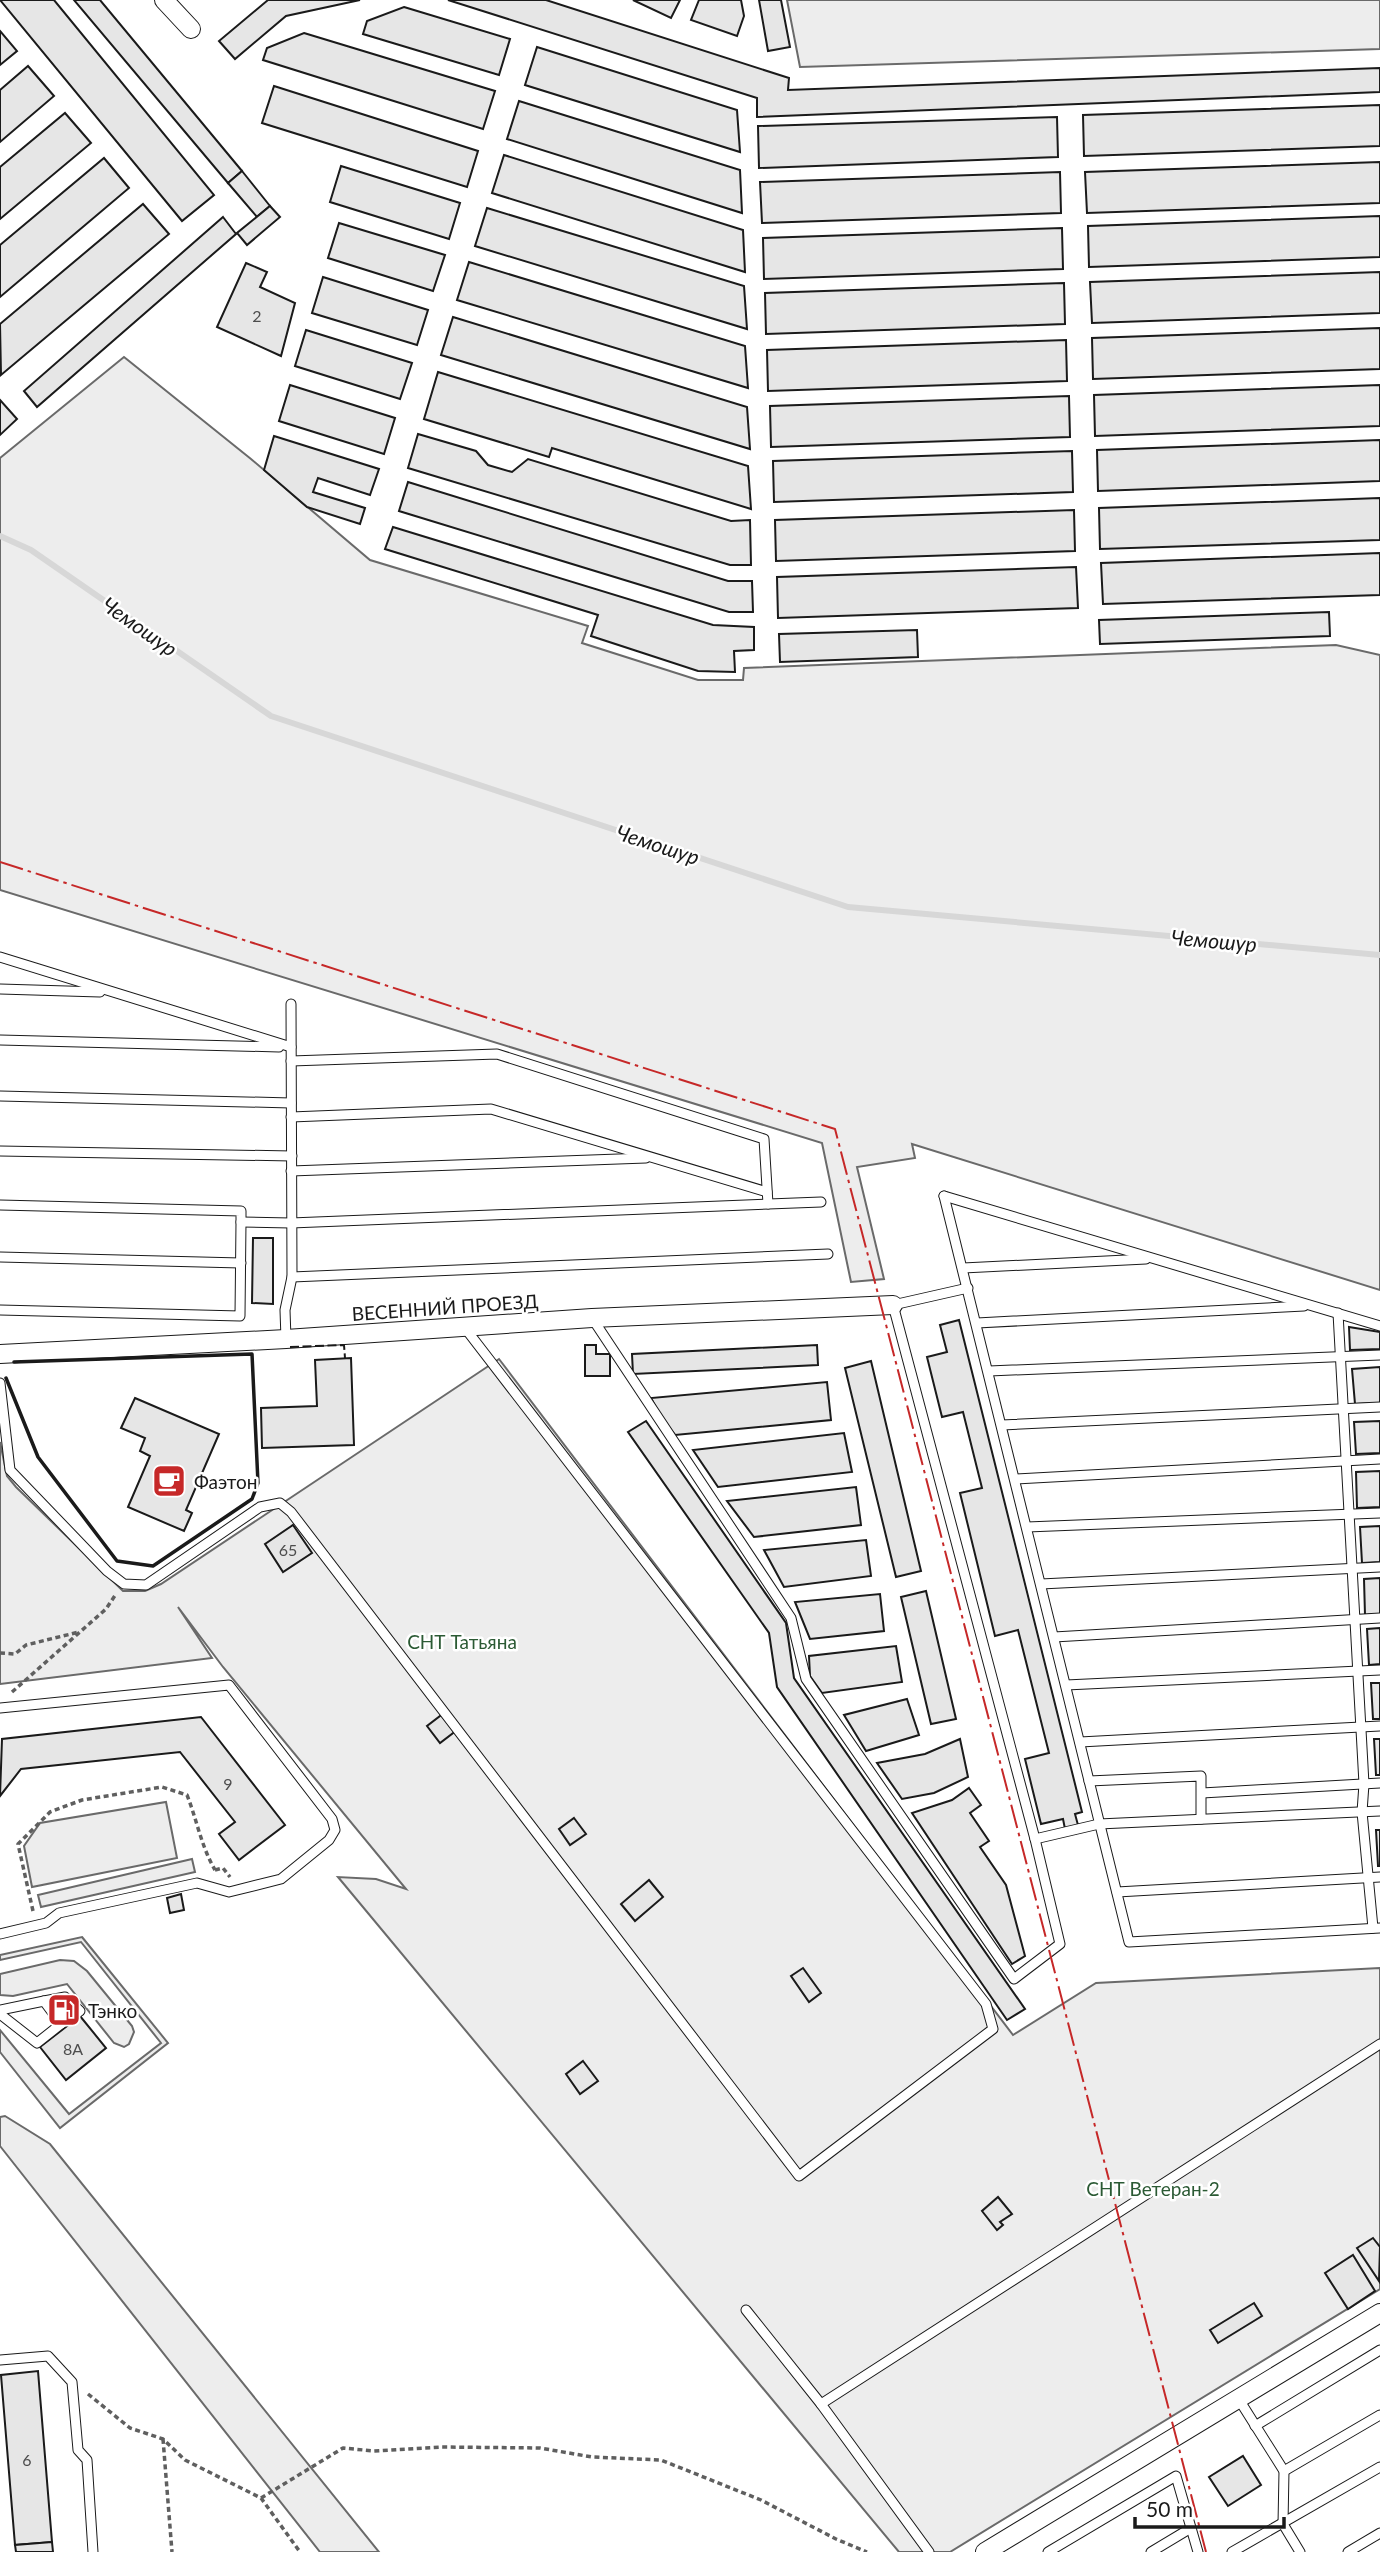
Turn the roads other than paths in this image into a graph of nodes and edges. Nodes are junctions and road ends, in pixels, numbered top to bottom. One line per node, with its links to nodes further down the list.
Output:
1 (164, 0): 2 (street)
2 (191, 29)
3 (0, 957): 5 (lane)
4 (0, 989): 5 (lane)
5 (113, 992): 8 (lane)
6 (291, 1004): 8 (lane)
7 (0, 1040): 8 (lane)
8 (291, 1047): 9 (lane)
9 (291, 1061): 11 (lane); 17 (lane)
10 (0, 1096): 11 (lane)
11 (291, 1103): 12 (lane)
12 (291, 1117): 14 (lane); 15 (lane)
13 (0, 1150): 14 (lane)
14 (292, 1156): 16 (lane)
15 (655, 1158): 16 (lane); 17 (lane)
16 (291, 1171): 22 (lane)
17 (767, 1192): 19 (lane)
18 (821, 1202): 19 (lane)
19 (768, 1204): 22 (lane)
20 (0, 1205): 21 (lane)
21 (241, 1222): 22 (lane); 26 (lane)
22 (291, 1223): 28 (lane)
23 (828, 1254): 28 (lane)
24 (0, 1257): 26 (lane)
25 (1154, 1259): 27 (lane); 27 (lane); 31 (lane)
26 (241, 1263): 32 (lane)
27 (963, 1268): 29 (lane)
28 (292, 1277): 38 (lane)
29 (968, 1288): 30 (lane); 35 (lane)
30 (893, 1305): 34 (street, ВЕСЕННИЙ ПРОЕЗД); 74 (lane)
31 (1311, 1305): 33 (lane); 35 (lane)
32 (0, 1310)
33 (1338, 1313): 36 (lane); 40 (lane)
34 (592, 1318): 37 (street, ВЕСЕННИЙ ПРОЕЗД); 74 (lane)
35 (977, 1323): 42 (lane)
36 (1380, 1326)
37 (464, 1327): 38 (street, ВЕСЕННИЙ ПРОЕЗД); 43 (lane)
38 (286, 1339): 39 (street, ВЕСЕННИЙ ПРОЕЗД)
39 (0, 1354)
40 (1340, 1355): 41 (lane); 42 (lane); 45 (lane)
41 (1380, 1355)
42 (989, 1371): 46 (lane)
43 (0, 1382)
44 (1380, 1407): 45 (lane)
45 (1343, 1410): 46 (lane); 48 (lane)
46 (1002, 1426): 49 (lane)
47 (1380, 1459): 48 (lane)
48 (1346, 1460): 49 (lane); 51 (lane)
49 (1015, 1479): 52 (lane)
50 (1380, 1513): 51 (lane)
51 (1349, 1514): 52 (lane); 54 (lane)
52 (1027, 1527): 55 (lane)
53 (1380, 1567): 54 (lane)
54 (1352, 1568): 55 (lane); 57 (lane)
55 (1041, 1584): 58 (lane)
56 (1380, 1618): 57 (lane)
57 (1355, 1619): 58 (lane); 60 (lane)
58 (1054, 1637): 61 (lane)
59 (1380, 1670): 60 (lane)
60 (1357, 1671): 61 (lane); 64 (lane)
61 (1066, 1685): 65 (lane)
62 (0, 1708): 79 (lane)
63 (1380, 1726): 64 (lane)
64 (1361, 1727): 65 (lane); 68 (lane)
65 (1080, 1742): 66 (lane)
66 (1089, 1781): 69 (lane); 73 (lane)
67 (1380, 1783): 68 (lane)
68 (1364, 1784): 69 (lane); 71 (lane)
69 (1202, 1793): 72 (lane)
70 (1380, 1811): 71 (lane)
71 (1363, 1812): 72 (lane); 76 (lane)
72 (1201, 1819): 73 (lane)
73 (1099, 1824): 74 (lane); 77 (lane)
74 (1035, 1839)
75 (1380, 1877): 76 (lane)
76 (1369, 1878): 77 (lane); 78 (lane)
77 (1117, 1892): 78 (lane)
78 (1376, 1928)
79 (0, 1934)
80 (44, 2001): 81 (lane); 82 (lane); 82 (lane)
81 (0, 2012): 82 (lane)
82 (61, 2024)
83 (1380, 2044): 89 (lane)
84 (746, 2310): 89 (lane)
85 (1380, 2312): 88 (street)
86 (1380, 2350): 91 (lane)
87 (0, 2360): 97 (lane)
88 (1238, 2398): 91 (lane); 99 (street)
89 (821, 2404): 98 (lane)
90 (1380, 2415): 93 (lane)
91 (1255, 2426): 93 (lane)
92 (1380, 2467): 94 (lane)
93 (1284, 2471): 94 (lane)
94 (1283, 2524): 103 (lane); 104 (lane)
95 (1191, 2528): 100 (lane); 101 (lane); 102 (lane)
96 (1380, 2533): 105 (lane)
97 (93, 2552)
98 (929, 2552)
99 (985, 2552)
100 (1048, 2552)
101 (1151, 2552)
102 (1198, 2552)
103 (1231, 2552)
104 (1300, 2552)
105 (1348, 2552)

